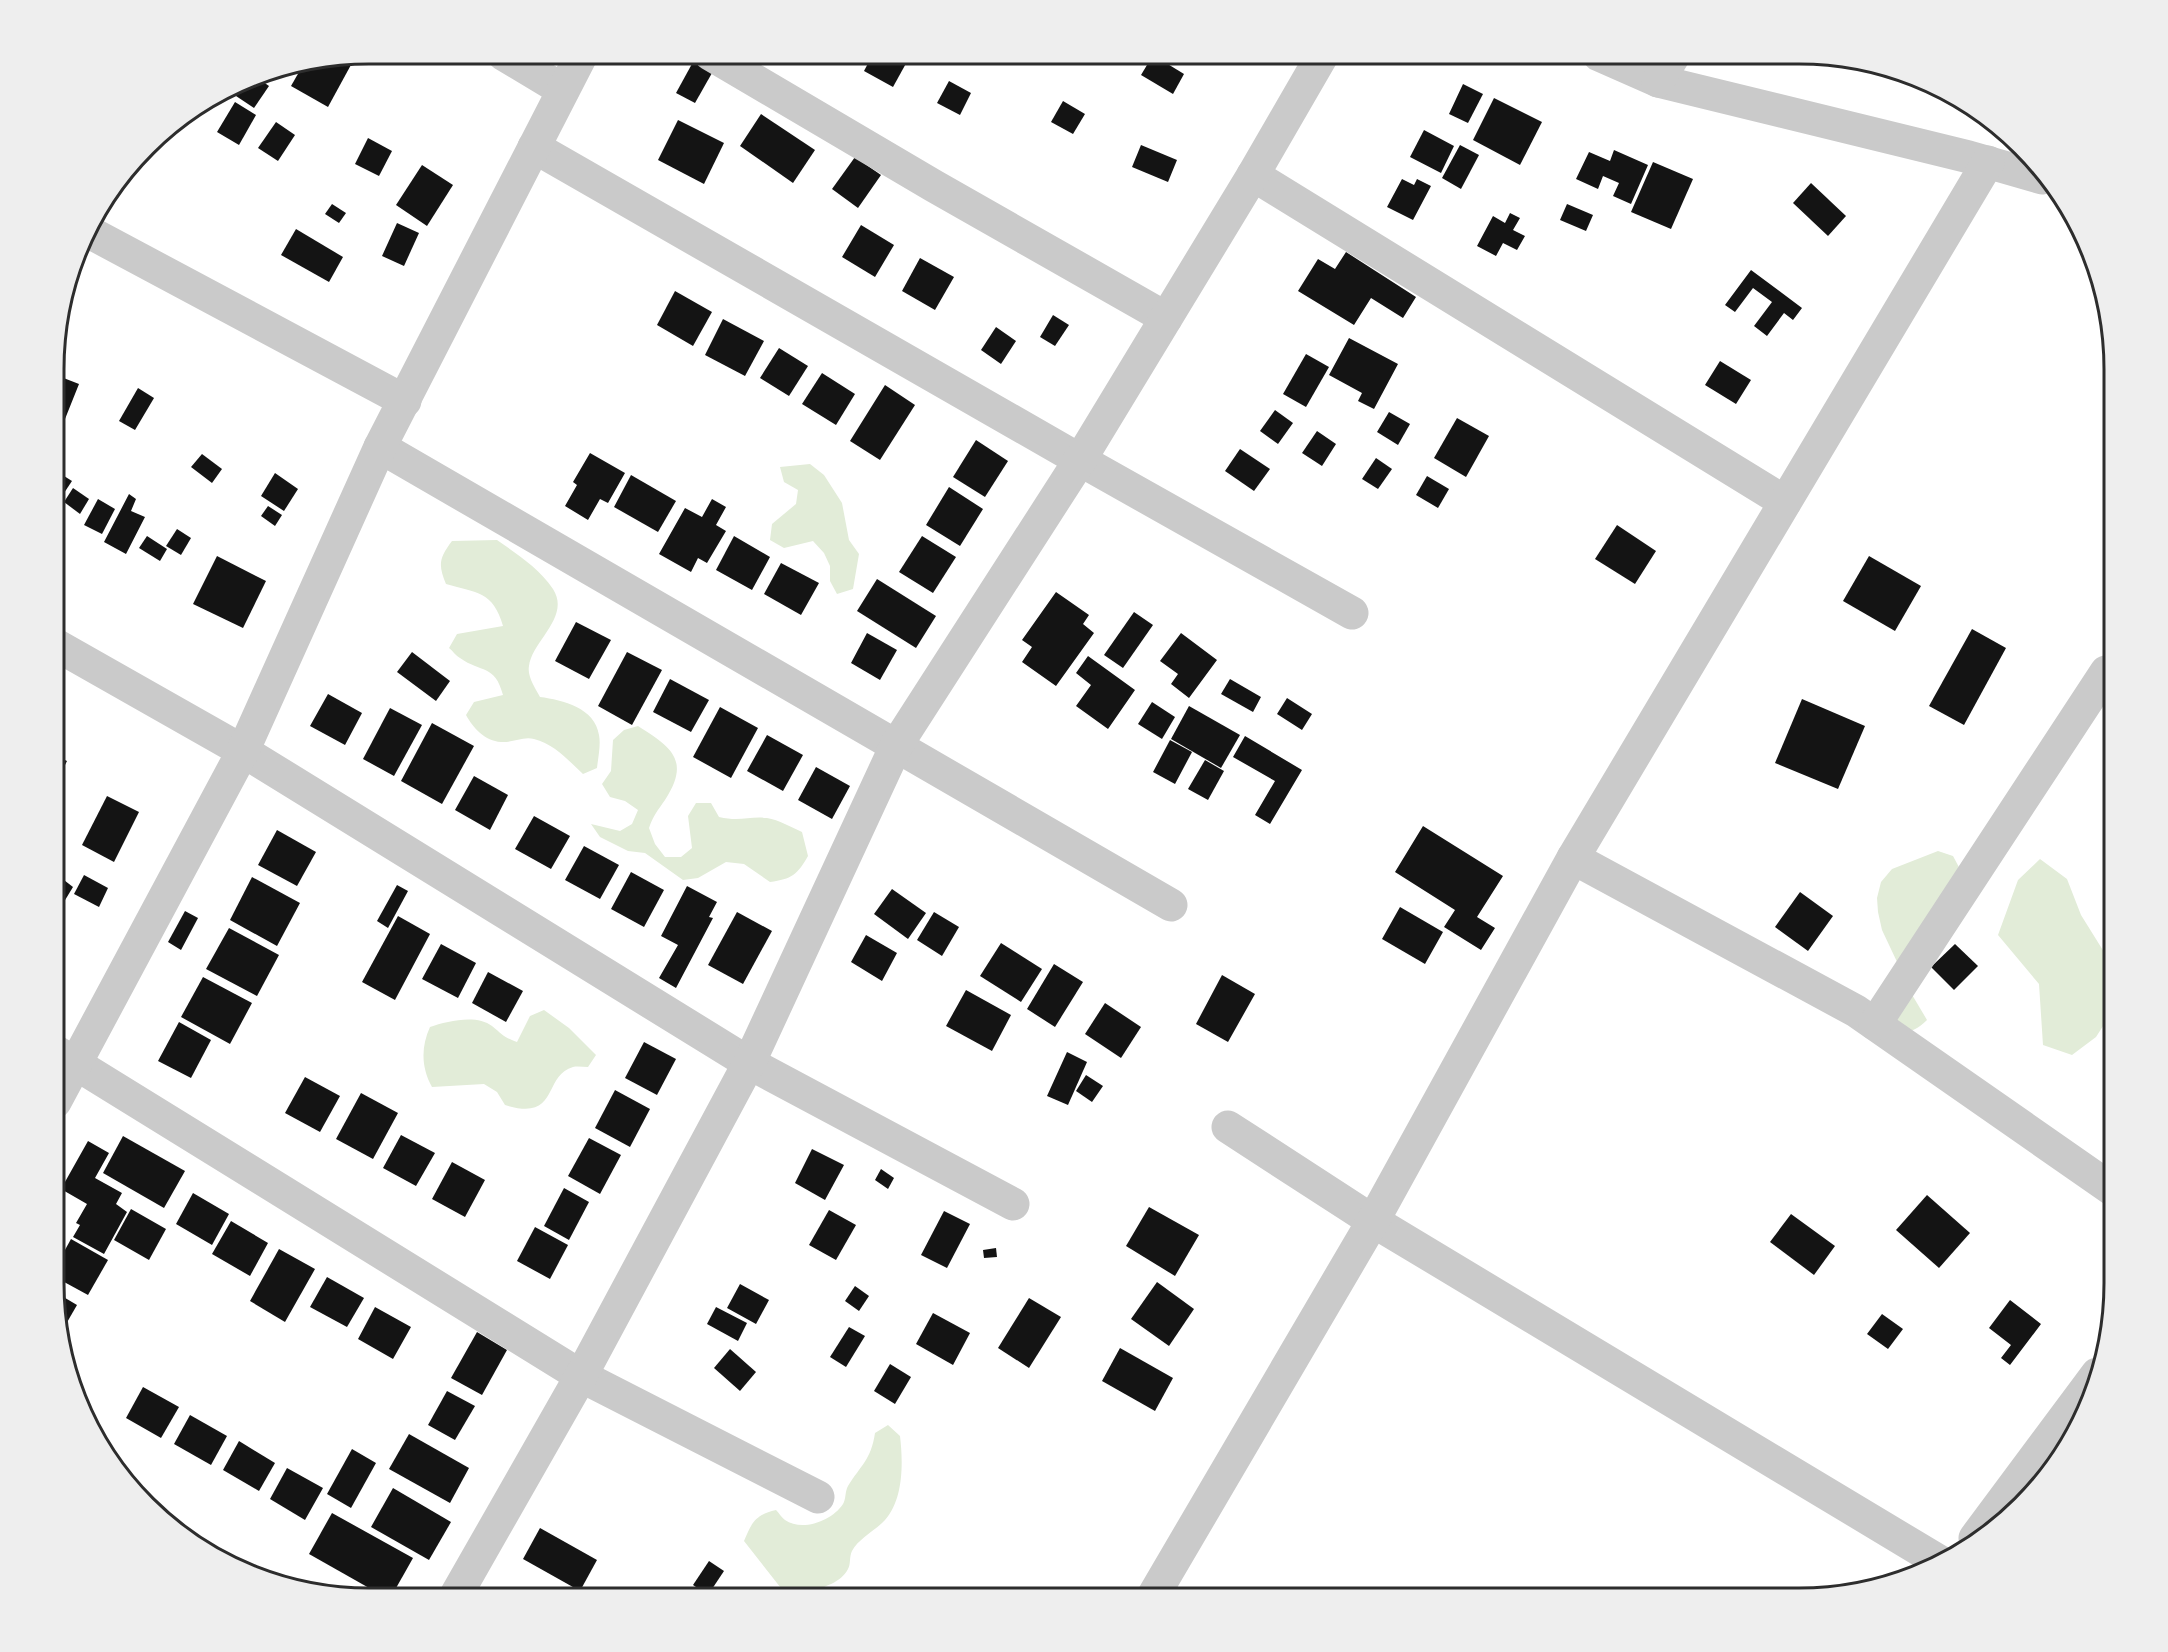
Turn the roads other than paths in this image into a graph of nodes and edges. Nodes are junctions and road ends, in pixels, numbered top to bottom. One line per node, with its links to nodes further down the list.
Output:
1 (520, 64): 7 (street)
2 (577, 64): 7 (street)
3 (727, 64): 13 (street)
4 (1317, 64): 10 (street)
5 (1645, 64): 6 (street)
6 (1666, 68): 9 (street)
7 (564, 90): 8 (street)
8 (534, 147): 14 (street); 16 (street)
9 (1988, 162): 11 (street); 17 (street)
10 (1253, 175): 13 (street); 17 (street)
11 (2034, 176)
12 (95, 235): 14 (street)
13 (1166, 318): 16 (street)
14 (405, 401): 15 (street)
15 (380, 447): 21 (street); 22 (street)
16 (1080, 460): 18 (street); 21 (street)
17 (1785, 502): 23 (street)
18 (1352, 613)
19 (64, 650): 22 (street)
20 (2104, 675): 25 (street)
21 (896, 746): 24 (street); 27 (street)
22 (243, 751): 26 (street); 27 (street)
23 (1573, 858): 25 (street); 31 (street)
24 (1171, 905)
25 (1875, 1024): 29 (street)
26 (66, 1057): 32 (street)
27 (749, 1063): 30 (street); 32 (street)
28 (1228, 1127): 31 (street)
29 (2104, 1184)
30 (1013, 1204)
31 (1373, 1221): 36 (street); 38 (street)
32 (581, 1376): 34 (street); 37 (street)
33 (2082, 1394): 35 (street)
34 (818, 1497)
35 (1986, 1524)
36 (1931, 1557)
37 (460, 1588)
38 (1166, 1588)

